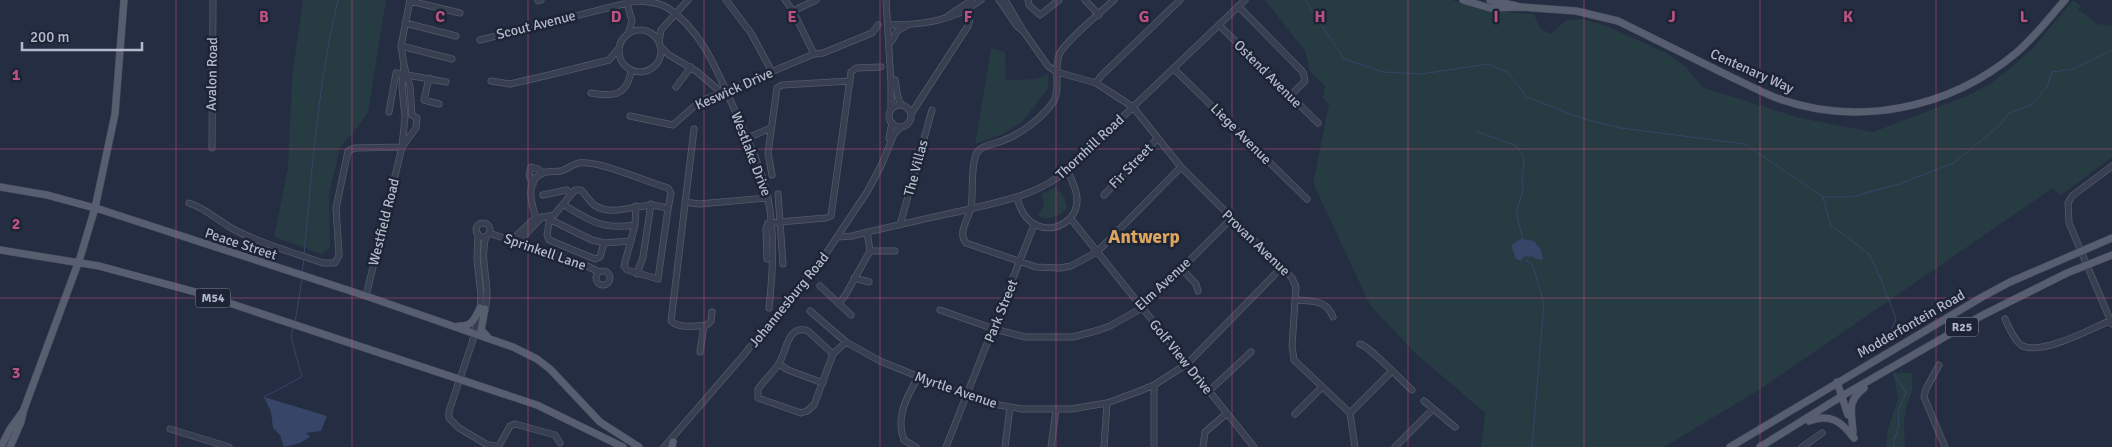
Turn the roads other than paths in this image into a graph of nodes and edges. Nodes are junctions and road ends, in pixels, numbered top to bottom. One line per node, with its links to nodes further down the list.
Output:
1 (122, 0): 114 (main road)
2 (213, 0): 94 (street, Avalon Road)
3 (410, 0): 27 (street); 32 (street)
4 (688, 0): 28 (street)
5 (726, 0): 57 (street)
6 (786, 0): 26 (street)
7 (816, 0): 26 (street)
8 (887, 0): 34 (street)
9 (972, 0): 30 (street)
10 (981, 0): 25 (street)
11 (999, 0): 40 (street)
12 (1005, 0): 40 (street)
13 (1028, 0): 14 (street)
14 (1059, 0)
15 (1085, 0): 29 (street)
16 (1114, 0): 29 (street)
17 (1180, 0): 65 (street)
18 (1245, 0): 23 (street, Thornhill Road)
19 (1463, 0): 24 (main road, Centenary Way)
20 (1490, 0): 24 (main road, Centenary Way)
21 (2065, 0): 24 (main road, Centenary Way)
22 (626, 1): 28 (street, Scout Avenue); 31 (street); 43 (street, Scout Avenue)
23 (1238, 6): 36 (street, Thornhill Road); 69 (street)
24 (1522, 7)
25 (966, 10): 30 (street); 70 (street)
26 (793, 11): 48 (street)
27 (460, 12)
28 (675, 14): 38 (street); 67 (street, Scout Avenue)
29 (1099, 15): 58 (street)
30 (944, 19): 35 (street)
31 (632, 21): 37 (street); 41 (street)
32 (405, 23): 42 (street); 46 (street)
33 (878, 25): 48 (street, Keswick Drive)
34 (890, 25): 35 (street); 44 (street); 64 (street)
35 (913, 25): 44 (street)
36 (1219, 25): 56 (street, Thornhill Road); 69 (street, Ostend Avenue)
37 (641, 30): 39 (street); 41 (street)
38 (662, 30): 39 (street); 45 (street)
39 (649, 32): 45 (street)
40 (1024, 32): 58 (street)
41 (628, 34): 47 (street)
42 (456, 36)
43 (480, 40)
44 (892, 41): 64 (street)
45 (660, 44): 50 (street, Westlake Drive); 52 (street)
46 (401, 46): 49 (street); 59 (street)
47 (619, 48): 51 (street); 55 (street)
48 (814, 54): 57 (street, Keswick Drive)
49 (452, 59)
50 (674, 59): 52 (street); 53 (street, Westlake Drive)
51 (609, 60): 55 (street); 61 (street)
52 (656, 66): 55 (street)
53 (691, 67): 66 (street); 67 (street, Westlake Drive)
54 (881, 68): 62 (street)
55 (628, 69): 68 (street)
56 (1174, 69): 75 (street, Thornhill Road); 108 (street, Liege Avenue)
57 (772, 72): 67 (street, Keswick Drive)
58 (1057, 72): 65 (street, Provan Avenue); 116 (street)
59 (405, 74): 60 (street); 73 (street); 74 (street, Westfield Road); 79 (street)
60 (429, 78): 63 (street); 71 (street)
61 (491, 81)
62 (850, 81): 88 (street); 123 (street)
63 (446, 82)
64 (893, 83): 72 (street); 77 (street)
65 (1096, 83): 75 (street, Provan Avenue)
66 (676, 87)
67 (724, 92): 82 (street, Keswick Drive); 91 (street, Westlake Drive)
68 (591, 94)
69 (1290, 96): 85 (street, Ostend Avenue)
70 (920, 102): 76 (street); 80 (street)
71 (440, 104)
72 (901, 104): 76 (street); 77 (street)
73 (412, 106): 74 (street); 81 (street)
74 (404, 107): 83 (street, Westfield Road)
75 (1133, 107): 92 (street, Provan Avenue); 97 (street, Thornhill Road)
76 (908, 108): 80 (street)
77 (891, 109): 84 (street)
78 (932, 110): 126 (street, The Villas)
79 (389, 112)
80 (911, 114): 86 (street)
81 (412, 115): 83 (street); 90 (street)
82 (630, 116)
83 (405, 117): 87 (street, Westfield Road)
84 (892, 123): 86 (street); 117 (street, Johannesburg Road)
85 (1318, 123)
86 (901, 126): 117 (street, Johannesburg Road)
87 (403, 128): 90 (street); 93 (street, Westfield Road)
88 (771, 128): 91 (street); 99 (street)
89 (694, 129): 109 (street)
90 (413, 134): 93 (street, Westfield Road)
91 (747, 138): 107 (street, Westlake Drive)
92 (1158, 138): 96 (street, Provan Avenue); 105 (street, Fir Street)
93 (402, 147): 110 (street); 156 (street, Westfield Road)
94 (212, 148)
95 (2112, 166): 140 (street)
96 (1181, 167): 122 (street, Provan Avenue); 141 (street)
97 (1067, 170): 106 (street, Thornhill Road); 121 (street)
98 (542, 173): 100 (street); 100 (street); 115 (street)
99 (772, 175)
100 (532, 184): 119 (street)
101 (0, 187): 114 (main road, Peace Street)
102 (778, 194): 123 (street)
103 (543, 195): 104 (street)
104 (571, 195): 112 (street); 113 (street)
105 (1104, 195)
106 (1017, 197): 116 (street, Thornhill Road); 127 (street)
107 (768, 198): 109 (street); 124 (street, Westlake Drive)
108 (1307, 200)
109 (685, 202): 170 (street)
110 (189, 203)
111 (651, 204): 113 (street); 115 (street); 151 (street)
112 (564, 205): 120 (street); 125 (street)
113 (636, 206): 125 (street)
114 (95, 208): 144 (main road); 156 (main road, Peace Street)
115 (668, 208): 151 (street)
116 (971, 208): 126 (street, Thornhill Road); 145 (street)
117 (855, 210): 131 (street, Johannesburg Road)
118 (542, 217): 119 (street); 120 (street); 135 (street)
119 (536, 218): 133 (street)
120 (551, 218): 136 (street); 136 (street)
121 (1071, 219): 127 (street); 141 (street, Golf View Drive)
122 (1231, 219): 148 (street, Elm Avenue); 149 (street, Provan Avenue)
123 (780, 221): 124 (street); 146 (street)
124 (772, 222): 143 (street); 159 (street, Westlake Drive)
125 (634, 225): 134 (street)
126 (900, 225): 128 (street, Thornhill Road)
127 (1034, 225): 145 (street, Park Street)
128 (867, 232): 131 (street, Thornhill Road); 138 (street)
129 (478, 234): 130 (street); 130 (street); 161 (street, Sprinkell Lane)
130 (488, 235): 133 (street, Sprinkell Lane); 161 (street, Sprinkell Lane)
131 (838, 237): 189 (street, Johannesburg Road)
132 (2112, 238): 140 (main road, Modderfontein Road / R25)
133 (512, 240): 135 (street, Sprinkell Lane)
134 (631, 241): 136 (street); 151 (street)
135 (518, 242): 150 (street, Sprinkell Lane)
136 (604, 242)
137 (0, 250): 144 (main road, M54)
138 (870, 251): 139 (street); 152 (street)
139 (895, 251)
140 (2079, 251): 147 (street); 186 (main road, Modderfontein Road / R25)
141 (1097, 252): 145 (street); 160 (street, Golf View Drive)
142 (2112, 255): 147 (main road, Modderfontein Road / R25)
143 (767, 258)
144 (78, 262): 185 (main road, M54); 198 (main road)
145 (1020, 263): 171 (street, Park Street)
146 (783, 264)
147 (2086, 265): 168 (street); 183 (main road, Modderfontein Road / R25)
148 (1181, 268): 155 (street); 160 (street, Elm Avenue)
149 (1281, 268): 157 (street, Provan Avenue); 180 (street, Myrtle Avenue)
150 (599, 272)
151 (637, 274)
152 (854, 278): 153 (street); 158 (street)
153 (869, 282)
154 (820, 286): 158 (street)
155 (1198, 291)
156 (366, 296): 169 (main road, Peace Street)
157 (1296, 300): 166 (street); 190 (street, Provan Avenue)
158 (839, 304): 165 (street)
159 (769, 308)
160 (1142, 308): 171 (street, Elm Avenue); 180 (street, Golf View Drive)
161 (482, 309): 169 (main road); 172 (street, Sprinkell Lane); 173 (main road)
162 (940, 310): 171 (street, Elm Avenue)
163 (810, 311): 174 (street, Myrtle Avenue)
164 (712, 312): 170 (street)
165 (851, 315)
166 (1333, 317)
167 (2005, 318): 168 (street)
168 (2112, 321)
169 (446, 324): 172 (main road, Peace Street)
170 (704, 325): 176 (street)
171 (994, 329): 193 (street, Park Street)
172 (475, 334): 173 (main road, Peace Street); 185 (street)
173 (496, 341): 215 (main road, Peace Street)
174 (846, 342): 178 (street); 184 (street, Myrtle Avenue)
175 (1360, 344): 182 (street)
176 (700, 352)
177 (1251, 352): 192 (street)
178 (833, 354): 179 (street); 187 (street)
179 (779, 364): 187 (street); 187 (street)
180 (1187, 364): 188 (street, Myrtle Avenue); 192 (street, Golf View Drive)
181 (1939, 365): 231 (street)
182 (1391, 372): 191 (street); 203 (street)
183 (1880, 375): 194 (main road, Modderfontein Road / R25); 208 (main road)
184 (918, 376): 193 (street, Myrtle Avenue); 217 (street)
185 (460, 380): 209 (street); 214 (main road, M54)
186 (1838, 382): 194 (main road); 227 (main road, Modderfontein Road / R25)
187 (822, 383)
188 (1154, 385): 196 (street, Myrtle Avenue); 222 (street)
189 (717, 386): 210 (street, Johannesburg Road); 216 (street, Johannesburg Road)
190 (1322, 387): 202 (street); 203 (street, Provan Avenue)
191 (1412, 390)
192 (1209, 391): 201 (street, Golf View Drive)
193 (966, 396): 197 (street, Myrtle Avenue); 218 (street, Park Street)
194 (1842, 396): 205 (main road, Modderfontein Road / R25); 208 (main road)
195 (1424, 401): 199 (street)
196 (1107, 403): 200 (street, Myrtle Avenue); 221 (street)
197 (1010, 407): 200 (street, Myrtle Avenue); 219 (street)
198 (24, 409): 211 (main road); 212 (main road)
199 (1433, 409): 204 (street); 226 (street)
200 (1056, 410): 220 (street)
201 (1226, 414): 223 (street); 224 (street, Golf View Drive)
202 (1295, 414)
203 (1350, 414): 225 (street)
204 (1455, 426)
205 (1795, 426): 208 (main road); 228 (main road, Modderfontein Road / R25)
206 (170, 429): 213 (street)
207 (1822, 433): 229 (street)
208 (1854, 435): 230 (main road)
209 (560, 443)
210 (671, 445)
211 (1, 447)
212 (11, 447)
213 (229, 447)
214 (623, 447)
215 (638, 447)
216 (664, 447)
217 (916, 447)
218 (946, 447)
219 (1005, 447)
220 (1051, 447)
221 (1104, 447)
222 (1154, 447)
223 (1204, 447)
224 (1253, 447)
225 (1355, 447)
226 (1395, 447)
227 (1730, 447)
228 (1760, 447)
229 (1802, 447)
230 (1857, 447)
231 (1945, 447)

